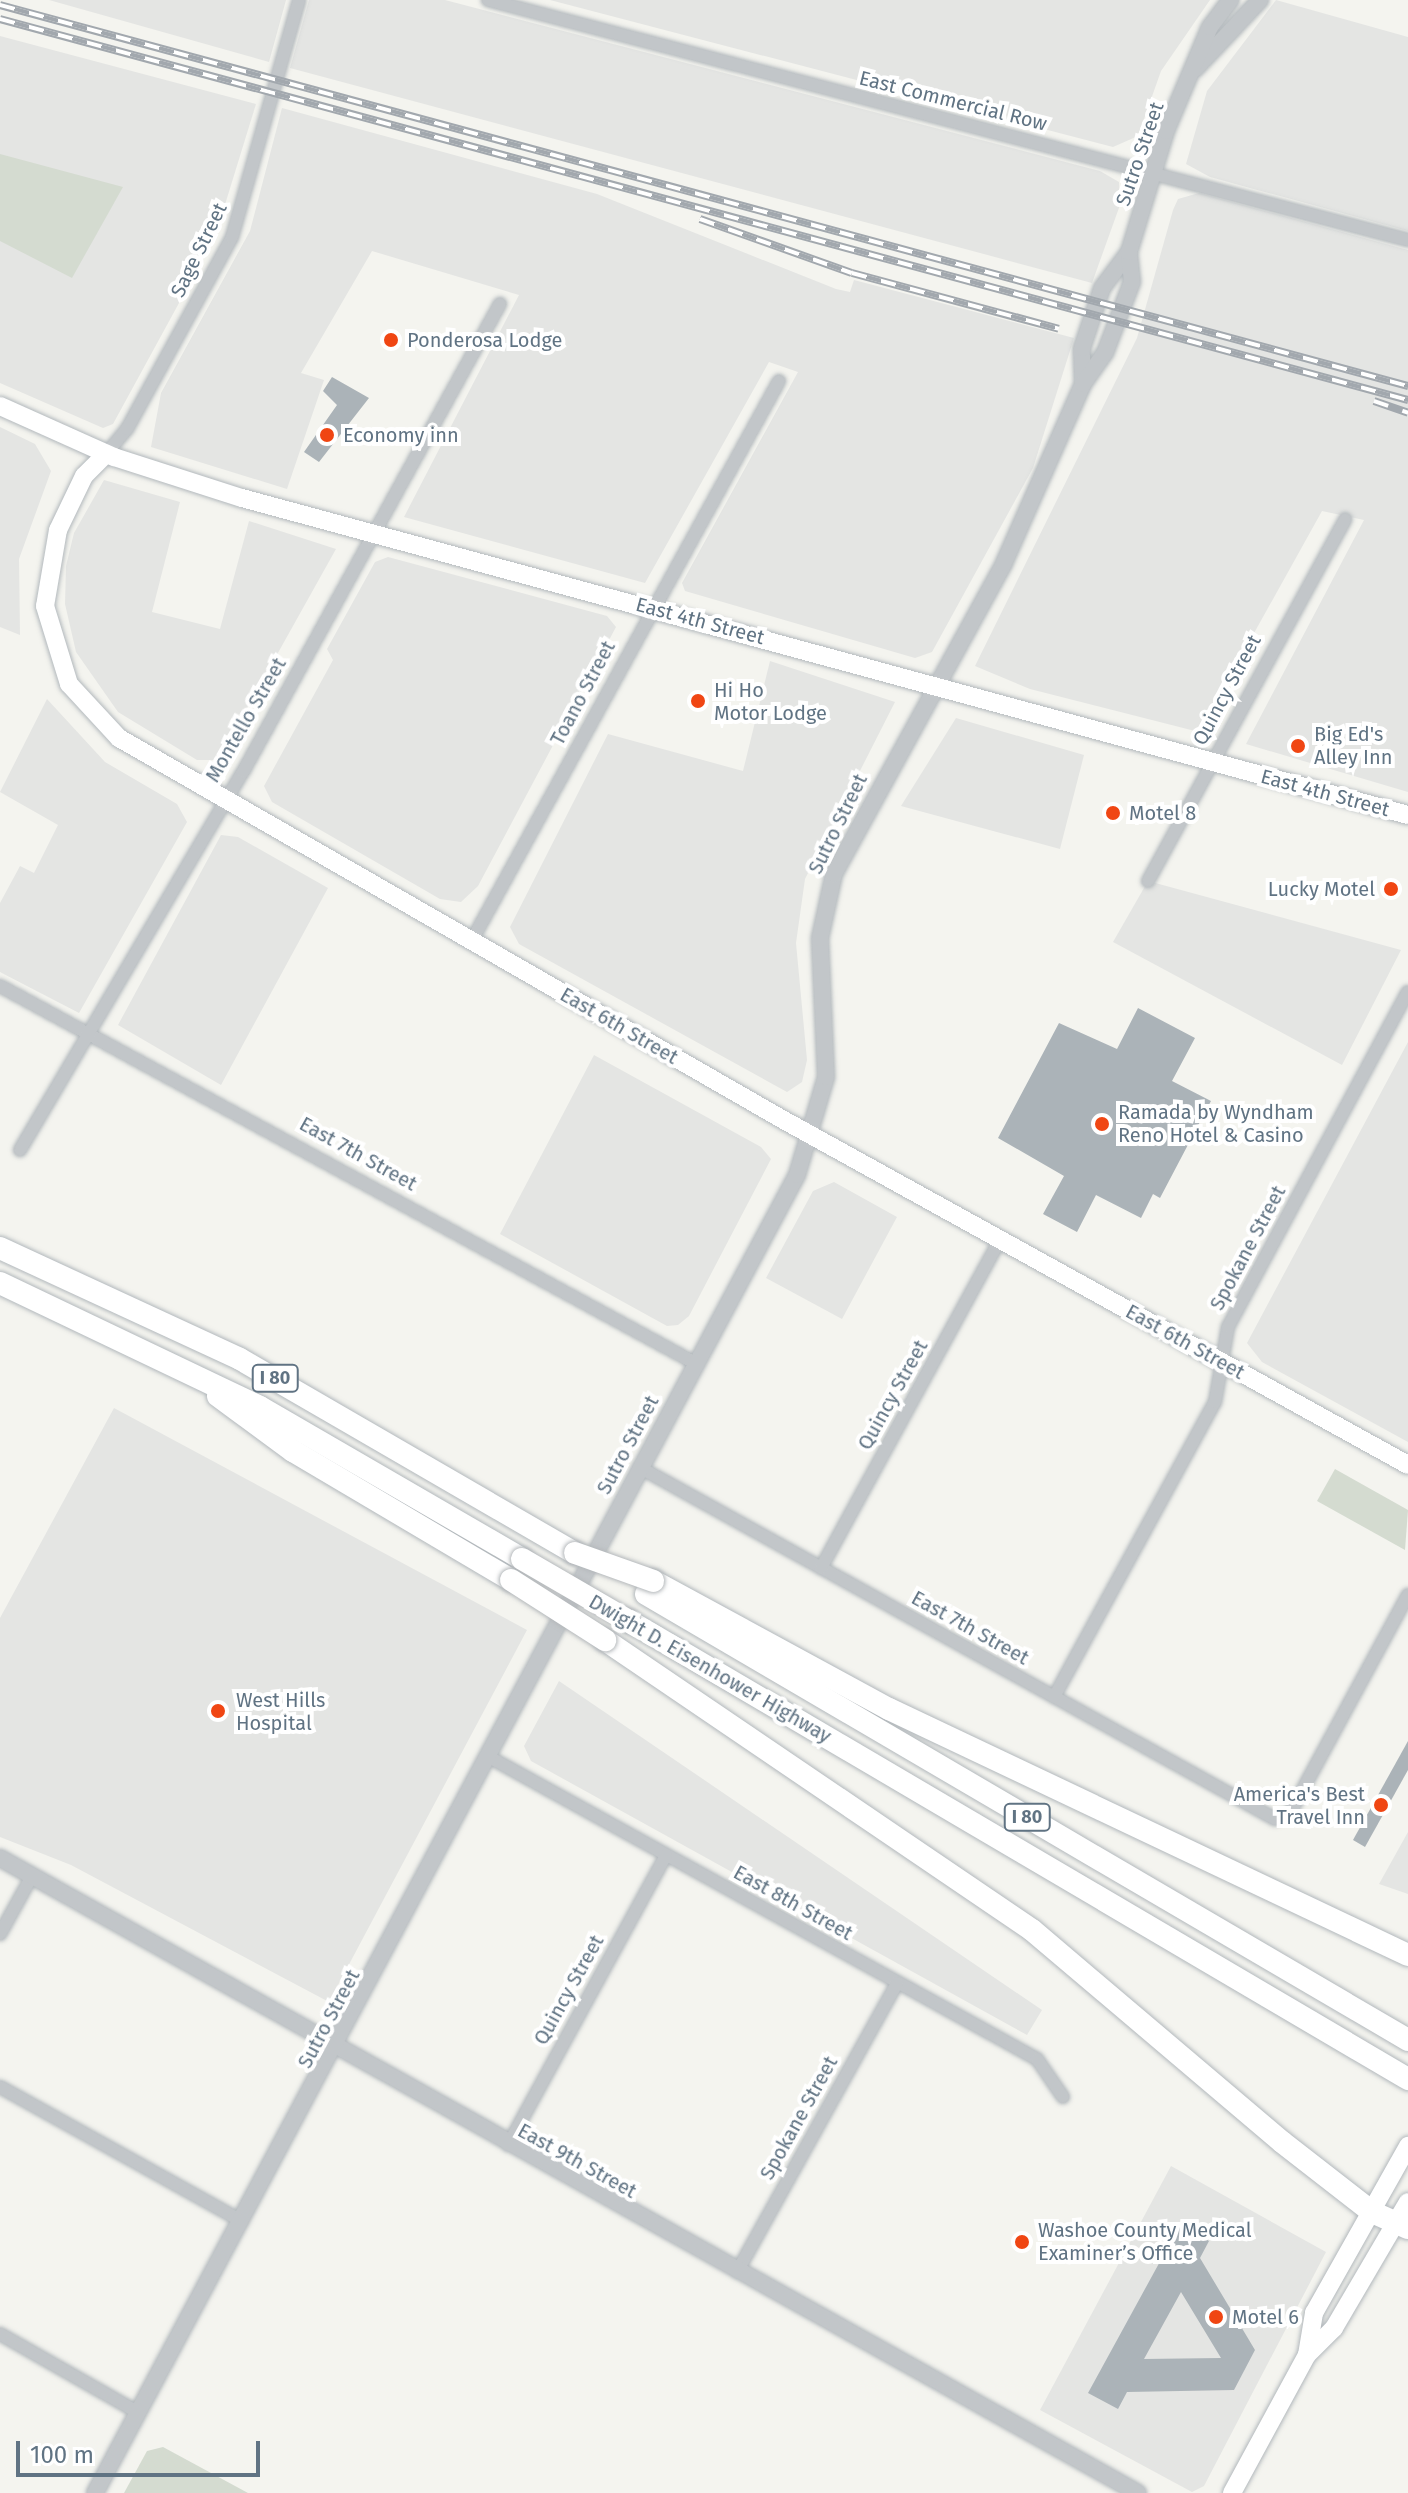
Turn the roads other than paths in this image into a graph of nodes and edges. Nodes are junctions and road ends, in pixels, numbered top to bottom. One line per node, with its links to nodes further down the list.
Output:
1 (299, 0): 13 (street, Sage Street)
2 (488, 0): 6 (street, East Commercial Row)
3 (1230, 0): 5 (street, Sutro Street)
4 (1260, 0): 5 (street, Sutro Street)
5 (1194, 70): 6 (street, Sutro Street)
6 (1153, 172): 7 (street, East Commercial Row); 8 (street, Sutro Street)
7 (1408, 240)
8 (1129, 252): 11 (street, Sutro Street); 11 (street, Sutro Street)
9 (500, 304): 15 (street, Montello Street)
10 (779, 381): 16 (street, Toano Street)
11 (1083, 384): 17 (street, Sutro Street)
12 (0, 406): 13 (main road, East 4th Street)
13 (106, 454): 15 (main road, East 4th Street); 19 (main road, East 6th Street)
14 (1345, 519): 18 (street, Quincy Street)
15 (374, 531): 16 (main road, East 4th Street); 19 (street, Montello Street)
16 (652, 609): 17 (main road, East 4th Street); 22 (street, Toano Street)
17 (935, 683): 18 (main road, East 4th Street); 26 (street, Sutro Street)
18 (1212, 762): 20 (main road, East 4th Street); 21 (street, Quincy Street)
19 (224, 799): 22 (main road, East 6th Street); 25 (street, Montello Street)
20 (1408, 815)
21 (1148, 881)
22 (471, 942): 26 (main road, East 6th Street)
23 (0, 986): 25 (street, East 7th Street)
24 (1408, 992): 31 (street, Spokane Street)
25 (88, 1032): 27 (street, Montello Street); 32 (street, East 7th Street)
26 (813, 1137): 28 (main road, East 6th Street); 32 (street, Sutro Street)
27 (20, 1150)
28 (1000, 1240): 31 (main road, East 6th Street); 36 (street, Quincy Street)
29 (0, 1248): 37 (highway, Dwight D. Eisenhower Highway / I 80, bridge)
30 (0, 1283): 33 (highway, Dwight D. Eisenhower Highway / I 80)
31 (1222, 1362): 34 (main road, East 6th Street); 39 (street, Spokane Street)
32 (695, 1363): 35 (street, Sutro Street)
33 (187, 1369): 49 (highway, Dwight D. Eisenhower Highway / I 80, bridge); 55 (highway, bridge)
34 (1408, 1465)
35 (639, 1467): 36 (street, East 7th Street); 40 (street, Sutro Street)
36 (821, 1568): 39 (street, East 7th Street)
37 (649, 1588): 45 (highway); 47 (highway, Dwight D. Eisenhower Highway / I 80)
38 (1408, 1595): 39 (street, East 7th Street)
39 (1054, 1697)
40 (489, 1757): 41 (street, East 8th Street); 48 (street, Sutro Street)
41 (666, 1855): 46 (street, East 8th Street); 52 (street, Quincy Street)
42 (0, 1858): 43 (street, East 9th Street)
43 (32, 1876): 44 (street); 48 (street, East 9th Street)
44 (0, 1934)
45 (1408, 1955)
46 (897, 1983): 51 (street, East 8th Street); 58 (street, Spokane Street)
47 (1408, 2040)
48 (340, 2045): 52 (street, East 9th Street); 56 (street, Sutro Street)
49 (1398, 2074)
50 (0, 2087): 56 (street)
51 (1063, 2097)
52 (508, 2145): 58 (street, East 9th Street)
53 (1408, 2146): 55 (main road)
54 (1408, 2202): 57 (main road)
55 (1372, 2212): 57 (highway); 60 (main road)
56 (242, 2221): 61 (street, Sutro Street)
57 (1402, 2226): 60 (main road)
58 (737, 2272): 63 (street, East 9th Street)
59 (0, 2334): 61 (street)
60 (1307, 2355): 64 (main road)
61 (139, 2413): 62 (street, Sutro Street)
62 (95, 2493)
63 (1138, 2493)
64 (1232, 2493)

